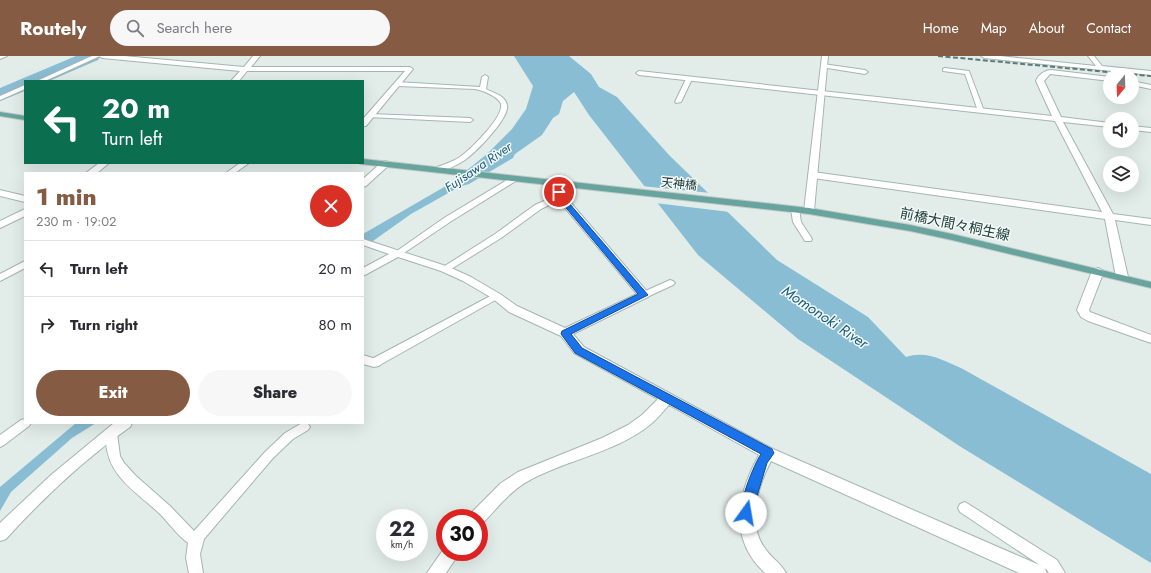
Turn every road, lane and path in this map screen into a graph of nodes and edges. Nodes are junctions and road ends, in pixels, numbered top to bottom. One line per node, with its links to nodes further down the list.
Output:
1 (4, 56): 8 (street)
2 (97, 56): 18 (lane)
3 (102, 56): 11 (street)
4 (257, 56): 11 (street)
5 (825, 56): 9 (street)
6 (984, 56): 10 (lane)
7 (1091, 56): 10 (lane)
8 (0, 57)
9 (824, 66): 13 (lane); 26 (street)
10 (1100, 67): 14 (lane)
11 (246, 68): 19 (street); 21 (street)
12 (945, 70): 29 (lane)
13 (865, 72)
14 (1151, 72)
15 (639, 73): 20 (street)
16 (485, 77): 25 (lane)
17 (1103, 78): 34 (street)
18 (42, 80)
19 (236, 80)
20 (689, 80): 26 (street); 28 (lane)
21 (397, 84): 25 (lane); 31 (street)
22 (1139, 84): 23 (street)
23 (1151, 86)
24 (24, 87): 27 (lane)
25 (483, 89): 43 (lane)
26 (821, 93): 29 (street); 46 (street)
27 (0, 98)
28 (678, 102)
29 (981, 111): 34 (street)
30 (0, 114): 32 (main road)
31 (370, 116): 33 (lane); 35 (street)
32 (24, 118)
33 (470, 120)
34 (1058, 120): 36 (street); 57 (street)
35 (364, 123)
36 (1103, 124)
37 (1139, 129): 38 (street)
38 (1151, 130)
39 (364, 162): 42 (main road)
40 (104, 164): 44 (street)
41 (244, 164): 45 (lane)
42 (385, 164): 43 (main road); 48 (street)
43 (440, 171): 47 (main road)
44 (92, 172)
45 (232, 172)
46 (812, 175): 55 (street); 57 (street)
47 (512, 179): 49 (main road); 62 (lane)
48 (364, 183)
49 (563, 185): 51 (street); 53 (main road, 天神橋)
50 (0, 193): 52 (street)
51 (560, 196): 64 (lane); 71 (street)
52 (24, 199)
53 (751, 204): 54 (main road, 前橋大間々桐生線)
54 (795, 209): 55 (main road, 前橋大間々桐生線); 60 (lane)
55 (809, 211): 65 (main road, 前橋大間々桐生線)
56 (24, 213): 59 (street)
57 (1109, 216): 58 (street); 67 (street)
58 (1151, 222)
59 (0, 225)
60 (808, 239)
61 (364, 242): 62 (street)
62 (395, 252): 64 (street); 66 (street)
63 (24, 265): 68 (lane)
64 (445, 268): 72 (street)
65 (1098, 271): 67 (main road, 前橋大間々桐生線); 74 (street)
66 (364, 272)
67 (1122, 277): 70 (main road, 前橋大間々桐生線)
68 (0, 278)
69 (670, 283): 71 (lane)
70 (1151, 285)
71 (651, 291): 73 (street)
72 (496, 296): 73 (street); 75 (lane)
73 (565, 334): 76 (street)
74 (1151, 339)
75 (369, 361)
76 (666, 399): 82 (street); 84 (street)
77 (24, 423): 81 (lane)
78 (124, 424): 80 (street)
79 (304, 427): 86 (lane)
80 (111, 433): 85 (street); 86 (lane)
81 (0, 442)
82 (768, 453): 90 (street); 91 (street)
83 (965, 508): 92 (lane)
84 (486, 509)
85 (0, 534)
86 (196, 541): 88 (lane)
87 (445, 561): 89 (street)
88 (196, 573)
89 (436, 573)
90 (777, 573)
91 (1038, 573)
92 (1058, 573)

